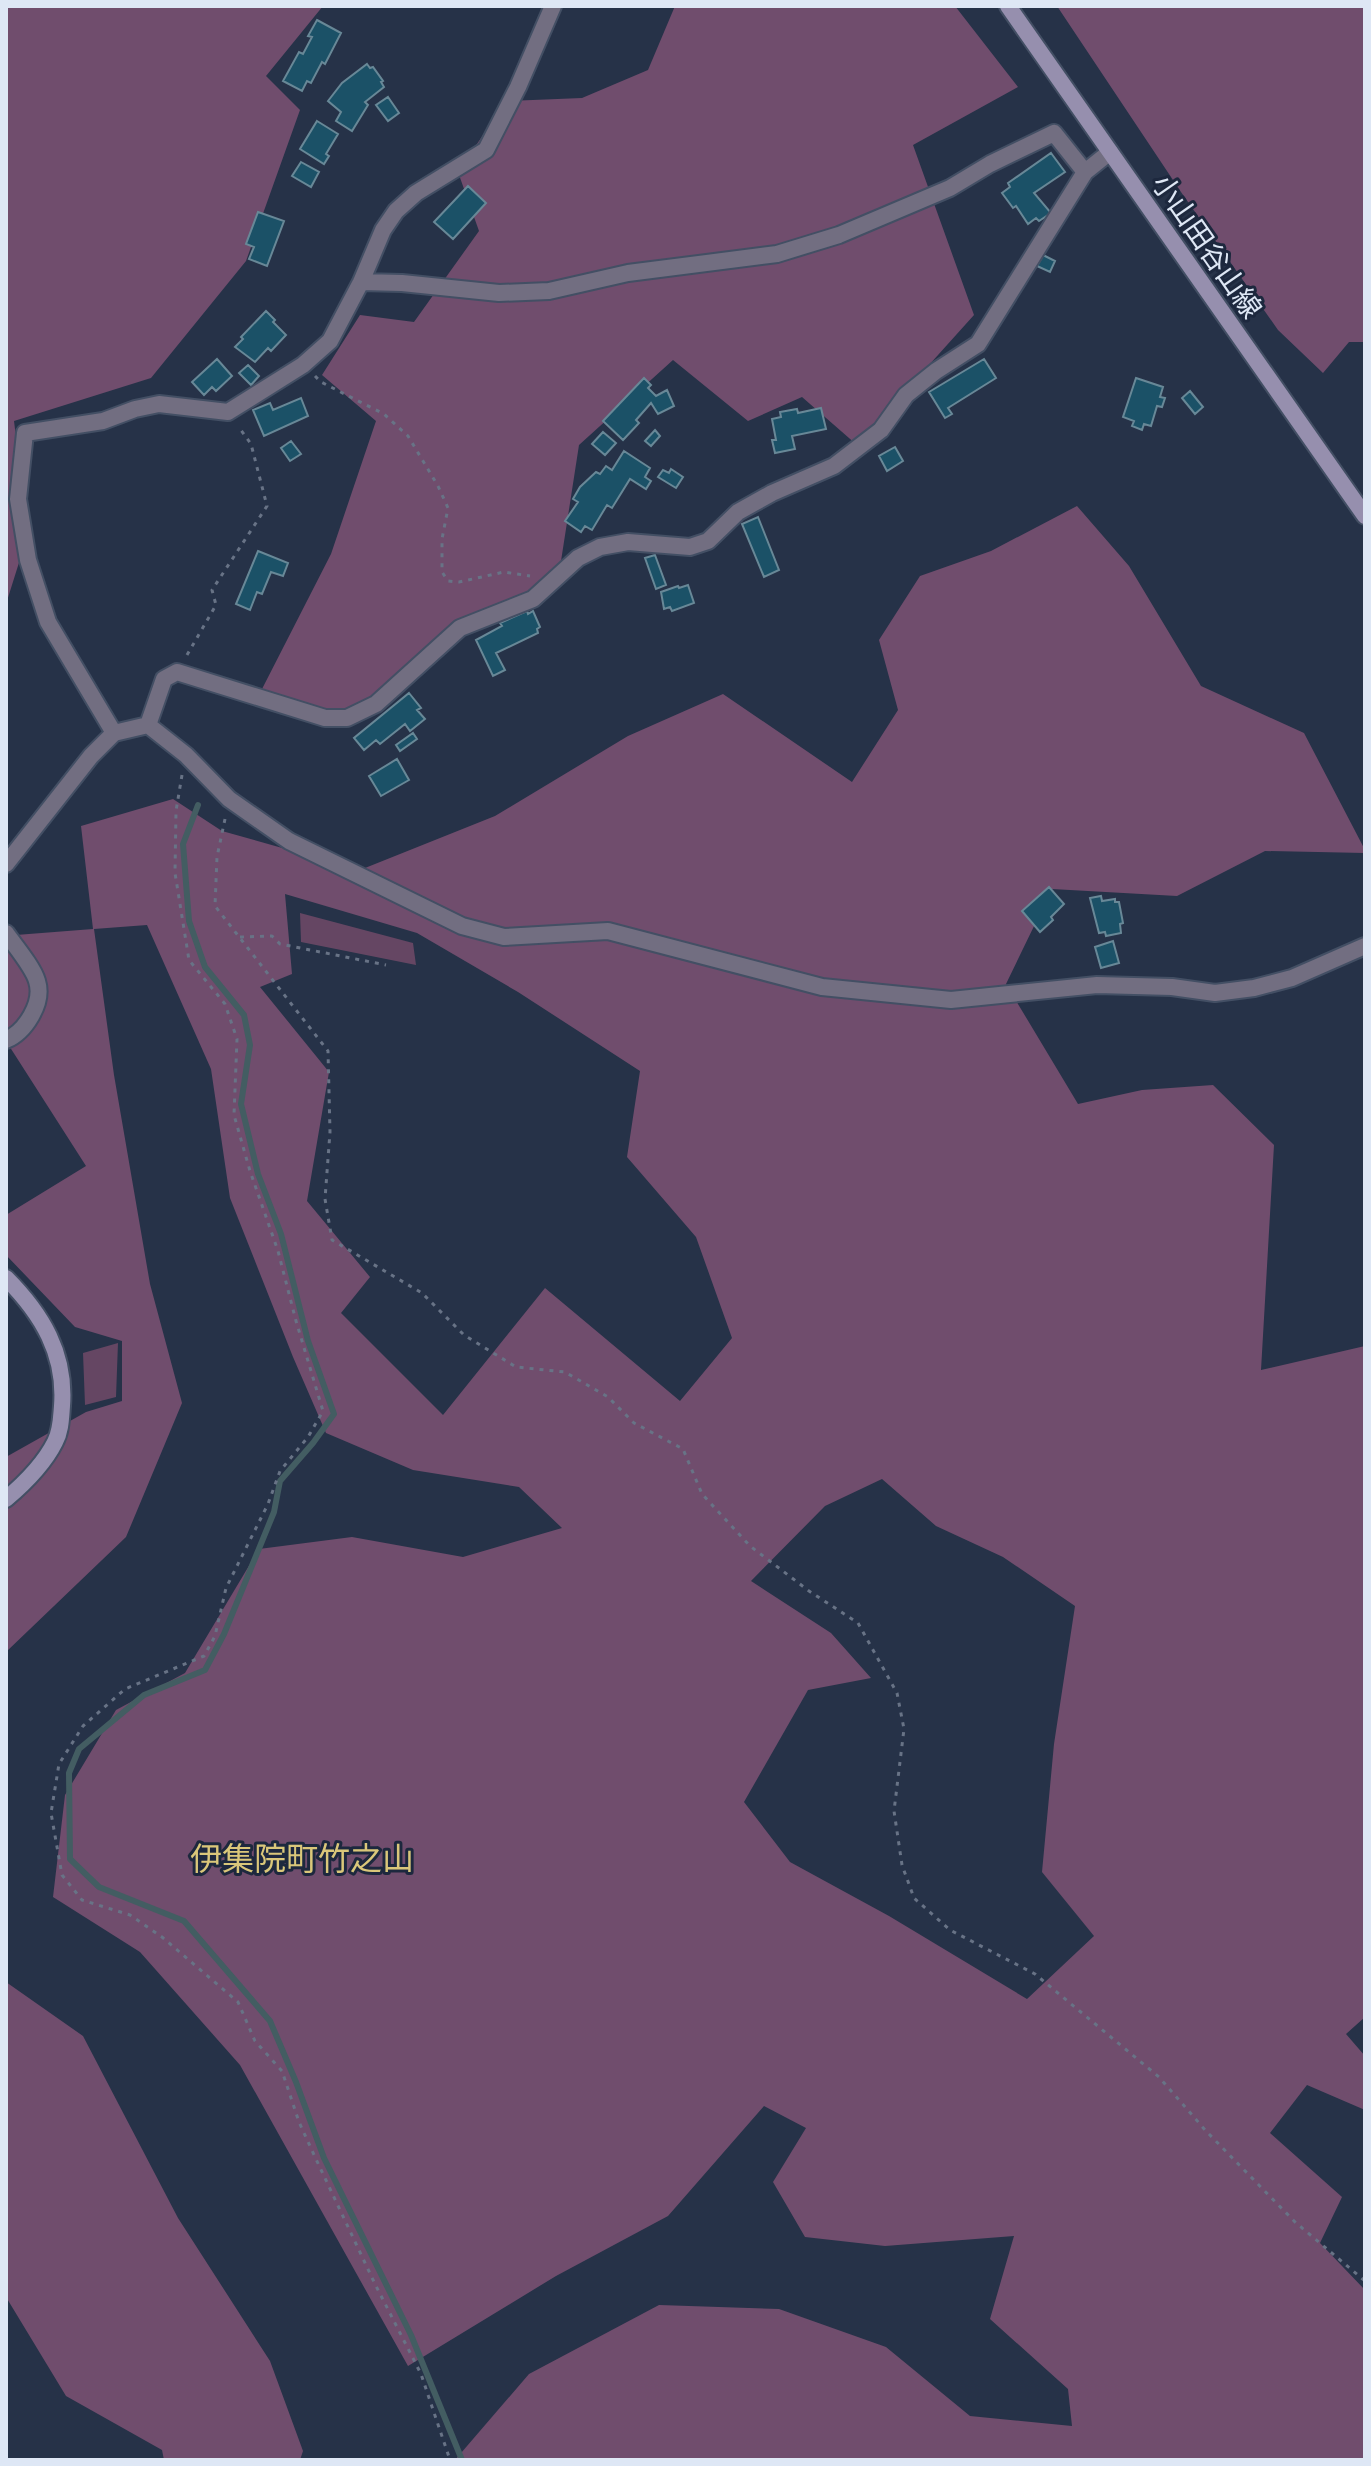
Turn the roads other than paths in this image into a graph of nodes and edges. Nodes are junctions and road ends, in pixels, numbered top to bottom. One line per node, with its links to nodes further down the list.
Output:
1 (553, 6): 5 (street)
2 (1008, 6): 3 (main road, 小山田谷山線)
3 (1110, 152): 4 (street); 6 (main road, 小山田谷山線)
4 (1085, 172): 5 (street); 7 (street)
5 (361, 282): 8 (street)
6 (1365, 516)
7 (148, 725): 8 (street); 11 (street)
8 (114, 733): 9 (street)
9 (6, 864)
10 (6, 933): 12 (street)
11 (1365, 946)
12 (6, 1040)
13 (6, 1278): 14 (main road)
14 (6, 1499)

